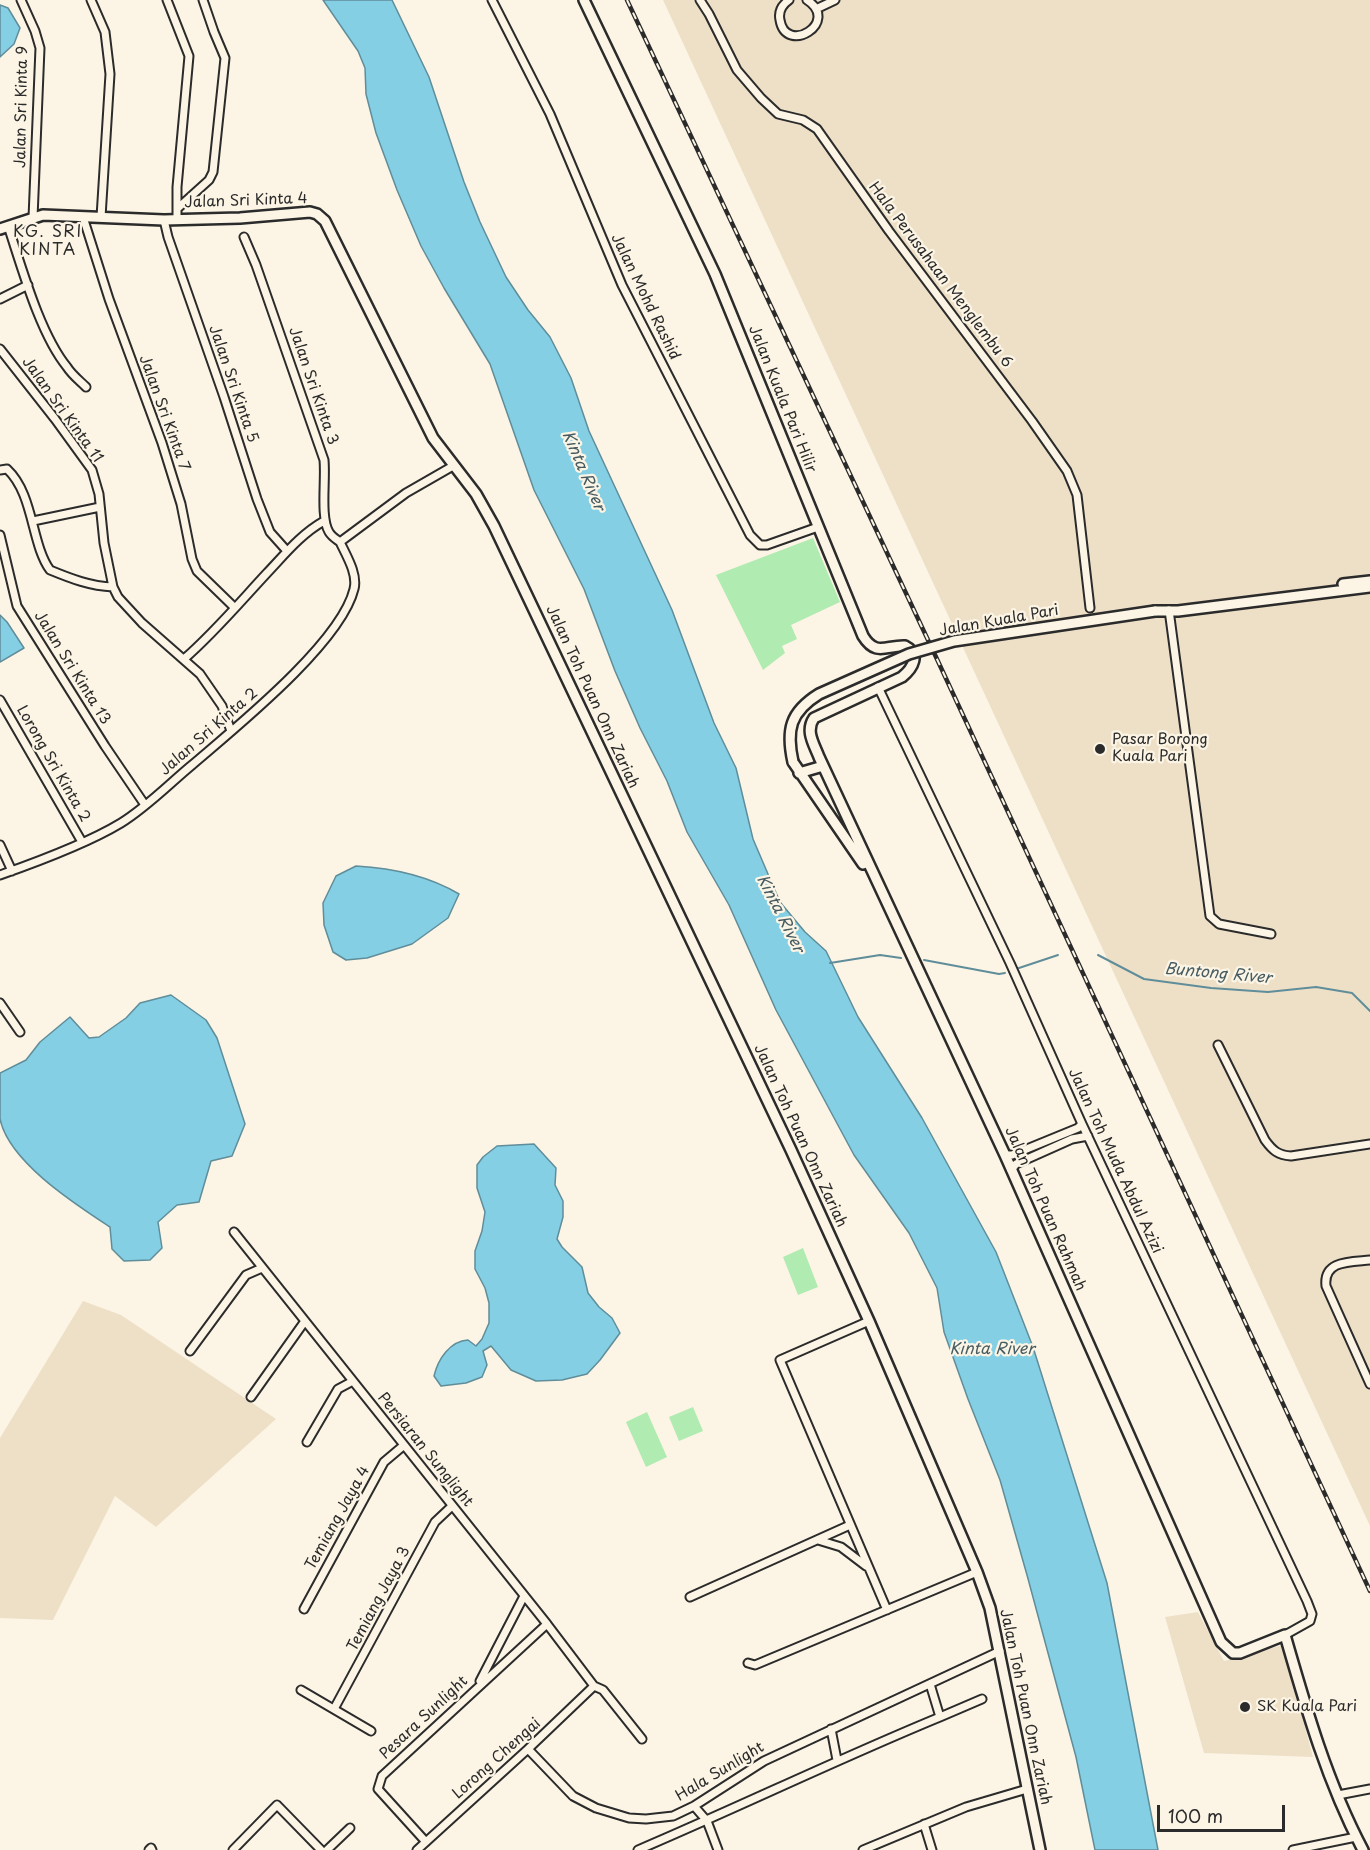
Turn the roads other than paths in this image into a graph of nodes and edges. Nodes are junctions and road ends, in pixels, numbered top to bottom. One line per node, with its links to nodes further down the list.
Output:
1 (21, 0): 15 (street, Jalan Sri Kinta 9)
2 (91, 0): 14 (street)
3 (167, 0): 12 (street)
4 (203, 0): 12 (street)
5 (492, 0): 29 (street, Jalan Mohd Rashid)
6 (584, 0): 29 (street, Jalan Kuala Pari Hilir)
7 (700, 0): 37 (street, Hala Perusahaan Menglembu 6)
8 (789, 0): 11 (street)
9 (807, 0): 11 (street)
10 (835, 0): 11 (street)
11 (816, 9)
12 (178, 208): 16 (street)
13 (83, 217): 14 (street, Jalan Sri Kinta 4); 15 (street, Jalan Sri Kinta 4); 36 (street, Jalan Sri Kinta 7)
14 (101, 217): 17 (street, Jalan Sri Kinta 4)
15 (33, 218): 18 (street, Jalan Sri Kinta 4)
16 (177, 219): 17 (street, Jalan Sri Kinta 4); 24 (street, Jalan Sri Kinta 4)
17 (164, 220): 32 (street, Jalan Sri Kinta 5)
18 (4, 227): 20 (street)
19 (244, 237): 28 (street, Jalan Sri Kinta 3)
20 (28, 285): 21 (street); 23 (street)
21 (0, 299)
22 (0, 349): 26 (street, Jalan Sri Kinta 11)
23 (86, 387)
24 (453, 466): 31 (street); 66 (street, Jalan Toh Puan Onn Zariah)
25 (0, 470): 27 (street)
26 (100, 507): 27 (street); 34 (street, Jalan Sri Kinta 11)
27 (33, 521): 34 (street)
28 (324, 521): 31 (street); 32 (street)
29 (818, 527): 40 (street, Jalan Kuala Pari Hilir)
30 (0, 535): 46 (street, Jalan Sri Kinta 13)
31 (340, 542): 43 (street, Jalan Sri Kinta 2)
32 (287, 551): 36 (street)
33 (1370, 581): 38 (street, Jalan Kuala Pari)
34 (113, 587): 39 (street, Jalan Sri Kinta 11)
35 (1370, 587): 38 (street, Jalan Kuala Pari)
36 (235, 608): 39 (street)
37 (1090, 608)
38 (1169, 610): 45 (street, Jalan Kuala Pari, bridge); 52 (street)
39 (184, 659): 43 (street, Jalan Sri Kinta 11)
40 (878, 687): 42 (street, Jalan Kuala Pari Hilir); 56 (street, Jalan Toh Muda Abdul Azizi)
41 (0, 700): 47 (street, Lorong Sri Kinta 2)
42 (809, 724): 44 (street, Jalan Toh Puan Rahmah)
43 (231, 731): 46 (street, Jalan Sri Kinta 2)
44 (823, 766): 45 (street); 51 (street, Jalan Toh Puan Rahmah)
45 (799, 773): 51 (street, Jalan Kuala Pari)
46 (145, 805): 47 (street, Jalan Sri Kinta 2)
47 (82, 842): 49 (street, Jalan Sri Kinta 2)
48 (0, 845): 49 (street)
49 (12, 871): 50 (street, Jalan Sri Kinta 2)
50 (0, 875)
51 (877, 883): 60 (street, Jalan Toh Puan Rahmah)
52 (1271, 934)
53 (0, 1003): 54 (street)
54 (20, 1032)
55 (1218, 1045): 59 (street)
56 (1082, 1124): 57 (street); 58 (street, Jalan Toh Muda Abdul Azizi)
57 (1071, 1136): 58 (street); 60 (street); 61 (street)
58 (1088, 1136): 83 (street, Jalan Toh Muda Abdul Azizi)
59 (1370, 1144)
60 (1005, 1155): 61 (street, Jalan Toh Puan Rahmah)
61 (1011, 1170): 83 (street, Jalan Toh Puan Rahmah)
62 (234, 1232): 64 (street, Persiaran Sunglight)
63 (1370, 1260): 69 (street)
64 (262, 1268): 65 (street, Persiaran Sunglight); 67 (street)
65 (305, 1321): 68 (street, Persiaran Sunglight); 70 (street)
66 (869, 1321): 74 (street); 77 (street, Jalan Toh Puan Onn Zariah)
67 (190, 1351)
68 (353, 1381): 71 (street); 72 (street, Persiaran Sunglight)
69 (1370, 1384)
70 (251, 1397)
71 (307, 1442)
72 (403, 1446): 73 (street, Persiaran Sunglight); 80 (street, Temiang Jaya 4)
73 (452, 1506): 78 (street, Persiaran Sunglight); 91 (street, Temiang Jaya 3)
74 (850, 1525): 75 (street); 76 (street)
75 (818, 1540): 76 (street); 79 (street)
76 (870, 1569): 81 (street)
77 (977, 1572): 81 (street); 84 (street, Jalan Toh Puan Onn Zariah)
78 (524, 1596): 82 (street, Persiaran Sunglight); 88 (street)
79 (690, 1597)
80 (304, 1609)
81 (887, 1610): 85 (street)
82 (547, 1624): 87 (street, Persiaran Sunglight); 88 (street, Pesara Sunlight)
83 (1285, 1635): 100 (street)
84 (1000, 1651): 86 (street, Hala Sunlight); 98 (street, Jalan Toh Puan Onn Zariah)
85 (748, 1663)
86 (930, 1683): 92 (street); 93 (street, Hala Sunlight)
87 (594, 1686): 95 (street, Persiaran Sunglight); 96 (street, Lorong Chengai)
88 (477, 1687): 106 (street, Pesara Sunlight)
89 (301, 1690): 91 (street)
90 (982, 1699): 92 (street)
91 (334, 1709): 94 (street)
92 (940, 1717): 97 (street)
93 (831, 1730): 97 (street); 101 (street, Hala Sunlight)
94 (371, 1731)
95 (642, 1739)
96 (528, 1749): 101 (street, Hala Sunlight); 106 (street, Lorong Chengai)
97 (837, 1760): 102 (street)
98 (1027, 1789): 103 (street); 115 (street, Jalan Toh Puan Onn Zariah)
99 (1370, 1789): 100 (street)
100 (1338, 1795): 105 (street)
101 (694, 1806): 102 (street)
102 (707, 1821): 111 (street); 112 (street)
103 (924, 1824): 113 (street); 114 (street)
104 (350, 1828): 109 (street)
105 (1356, 1837): 116 (street); 117 (street)
106 (426, 1842): 110 (street, Lorong Chengai)
107 (233, 1850): 108 (street)
108 (321, 1850)
109 (327, 1850)
110 (417, 1850)
111 (638, 1850)
112 (718, 1850)
113 (863, 1850)
114 (932, 1850)
115 (1040, 1850)
116 (1293, 1850)
117 (1363, 1850)

